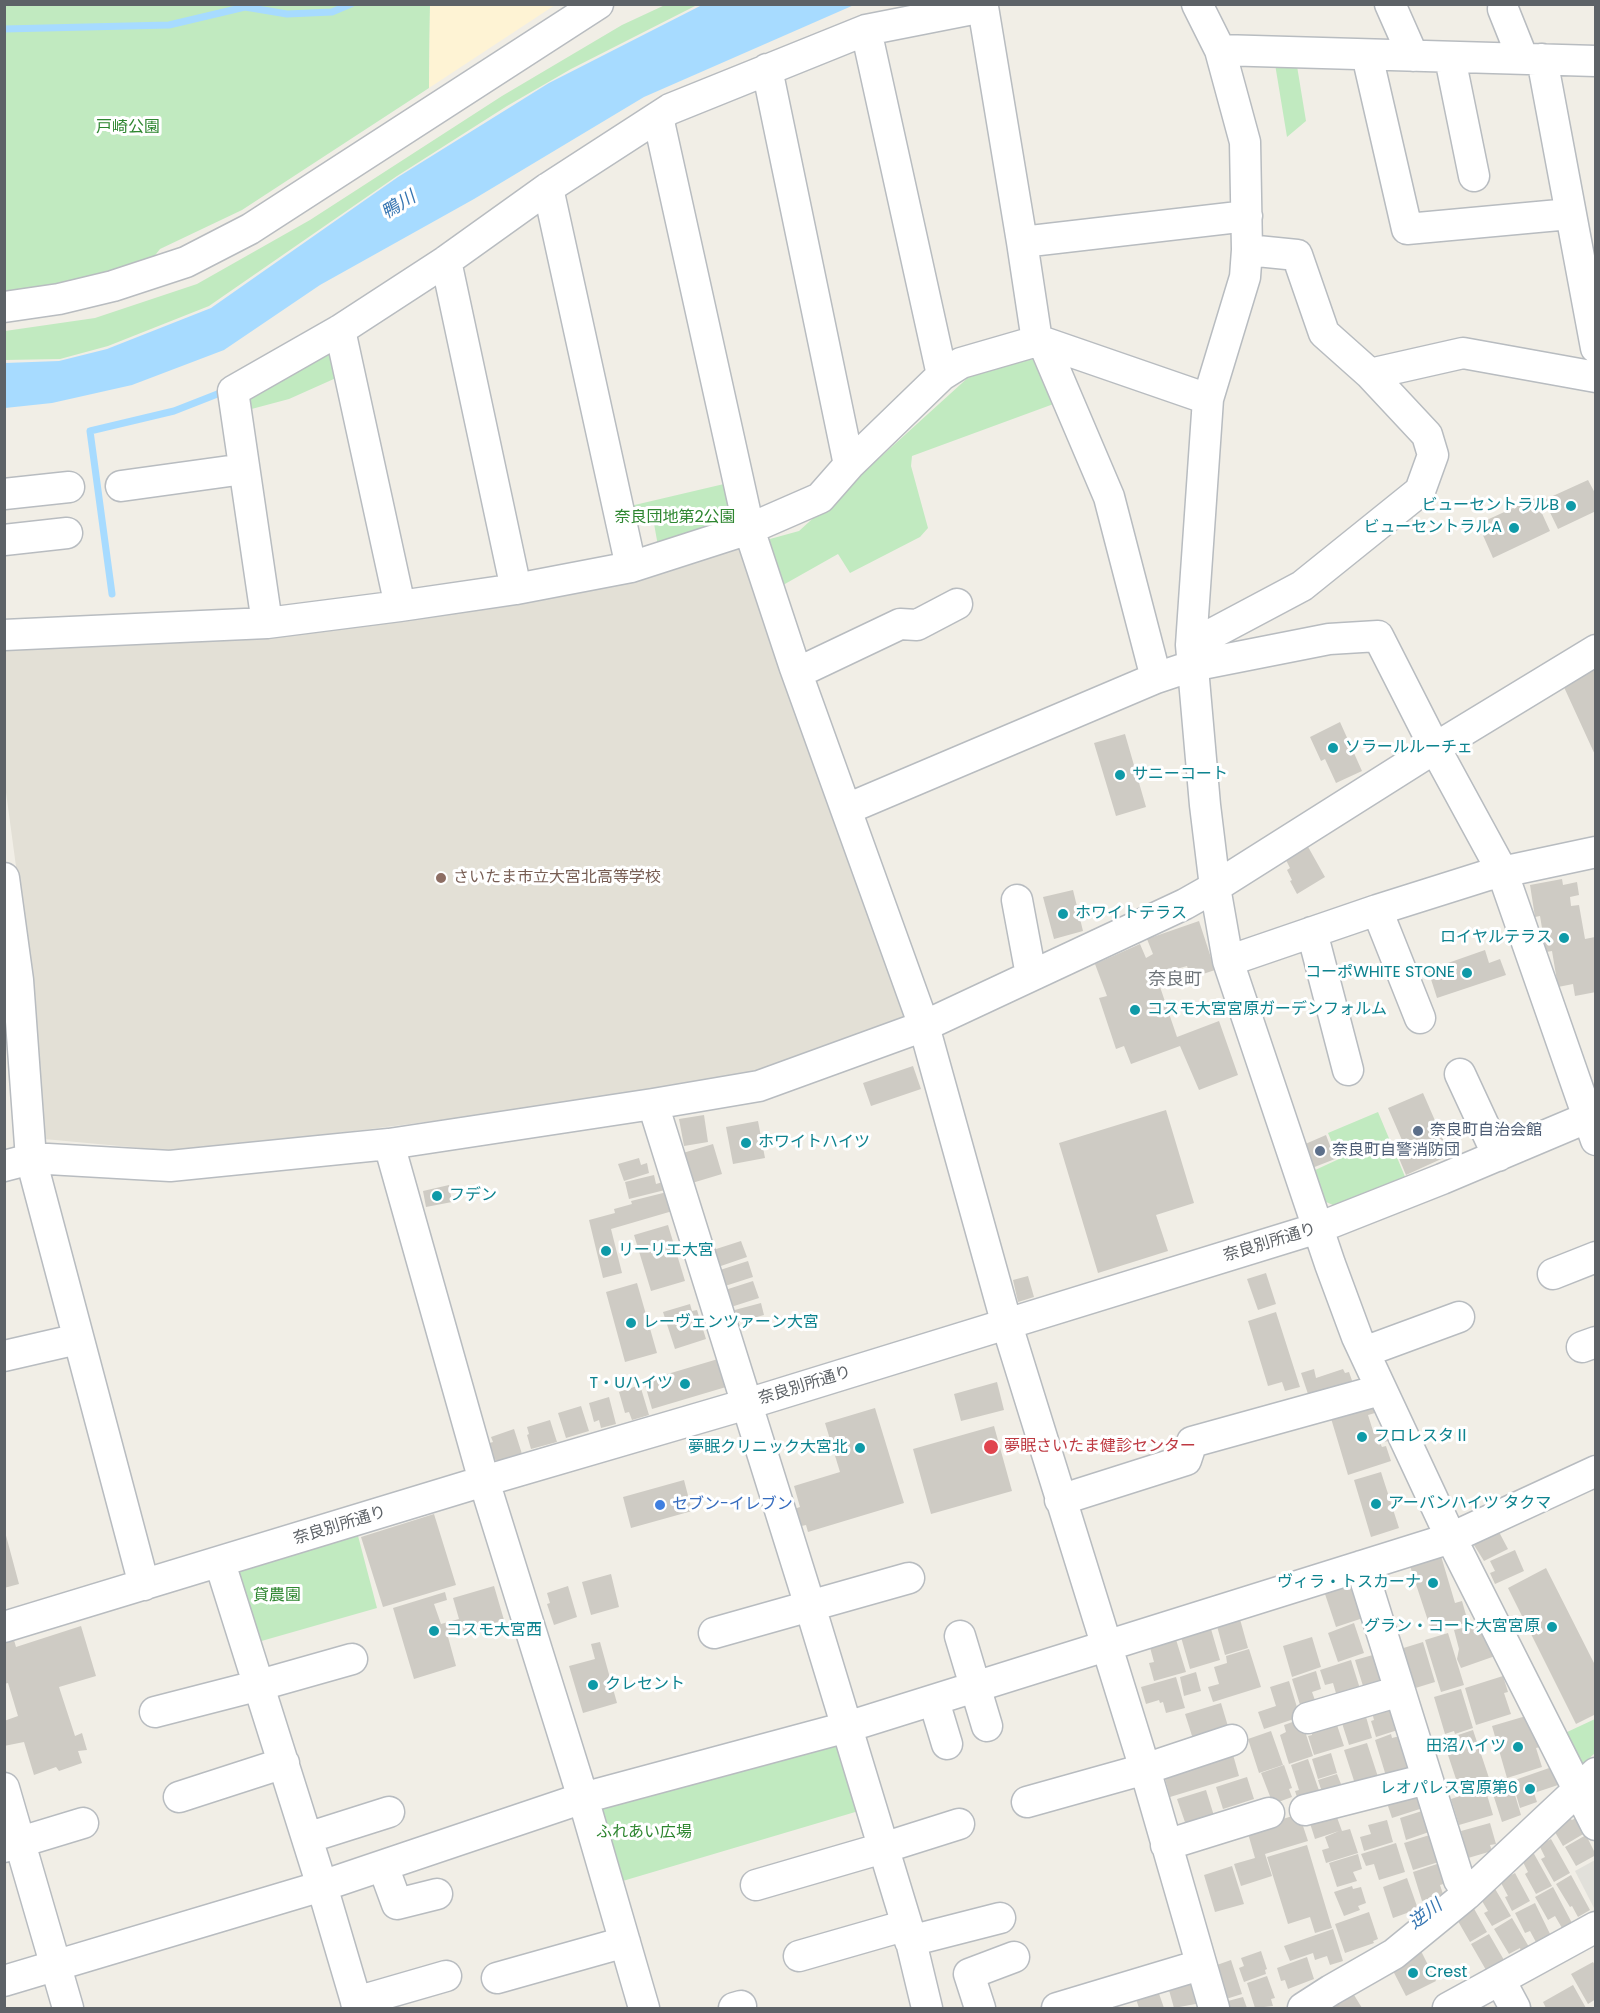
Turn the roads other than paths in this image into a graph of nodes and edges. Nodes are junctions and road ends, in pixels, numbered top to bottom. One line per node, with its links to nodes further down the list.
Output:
1 (598, 4): 21 (street)
2 (1197, 4): 6 (street)
3 (1390, 4): 8 (street)
4 (1503, 9): 10 (street)
5 (866, 30): 12 (street); 18 (street); 26 (street)
6 (1220, 50): 7 (street); 17 (street)
7 (1367, 55): 8 (street); 16 (street)
8 (1413, 56): 9 (street)
9 (1450, 58): 10 (street); 14 (street)
10 (1533, 59): 11 (street); 16 (street)
11 (1596, 61)
12 (767, 69): 13 (street); 29 (street)
13 (658, 117): 15 (street); 34 (street)
14 (1474, 176)
15 (548, 188): 20 (street); 37 (street)
16 (1570, 214): 24 (street)
17 (1247, 216): 18 (street); 19 (street)
18 (1022, 242): 23 (street)
19 (1248, 250): 25 (street); 28 (street)
20 (446, 261): 22 (street); 38 (street)
21 (4, 307)
22 (340, 330): 30 (street); 40 (street)
23 (1040, 342): 26 (street); 28 (street); 46 (street)
24 (1596, 348)
25 (1370, 374): 27 (street); 44 (street)
26 (942, 375): 29 (street)
27 (1596, 377)
28 (1208, 399): 44 (street)
29 (849, 465): 34 (street)
30 (244, 469): 31 (street); 41 (street)
31 (121, 486)
32 (69, 487): 33 (street)
33 (4, 494)
34 (749, 529): 37 (street); 45 (street)
35 (67, 533): 36 (street)
36 (4, 540)
37 (632, 567): 38 (street)
38 (516, 589): 40 (street)
39 (957, 604): 45 (street)
40 (400, 606): 41 (street)
41 (267, 623): 42 (street)
42 (4, 635)
43 (1596, 650): 47 (street)
44 (1191, 656): 46 (street); 47 (street); 52 (street)
45 (797, 673): 48 (street)
46 (1156, 678): 48 (street)
47 (1435, 748): 50 (street); 52 (street)
48 (847, 809): 60 (street)
49 (1596, 852): 50 (street)
50 (1502, 871): 54 (street); 64 (street)
51 (4, 878): 58 (street)
52 (1215, 887): 56 (street); 57 (street)
53 (1017, 900): 57 (street)
54 (1377, 910): 55 (street); 59 (street)
55 (1312, 932): 56 (street); 61 (street)
56 (1228, 961): 68 (street)
57 (1031, 975): 60 (street)
58 (11, 981): 67 (street)
59 (1420, 1018)
60 (924, 1026): 63 (street); 72 (street)
61 (1348, 1070)
62 (1460, 1074): 66 (street)
63 (652, 1104): 65 (street); 77 (street)
64 (1593, 1124): 66 (street, 奈良別所通り)
65 (389, 1143): 67 (street); 79 (street)
66 (1498, 1156): 68 (street, 奈良別所通り)
67 (18, 1162): 73 (street)
68 (1318, 1228): 72 (street, 奈良別所通り); 74 (street)
69 (1596, 1257): 70 (street)
70 (1553, 1274)
71 (1459, 1317): 74 (street)
72 (1007, 1325): 77 (street, 奈良別所通り); 80 (street)
73 (78, 1339): 75 (street); 85 (street)
74 (1364, 1352): 76 (street)
75 (4, 1356)
76 (1380, 1390): 80 (street); 81 (street)
77 (747, 1404): 79 (street, 奈良別所通り); 86 (street)
78 (1596, 1471): 81 (street)
79 (484, 1481): 82 (street, 奈良別所通り); 108 (street)
80 (1060, 1500): 90 (street)
81 (1451, 1538): 83 (street); 105 (street)
82 (220, 1563): 85 (street, 奈良別所通り); 92 (street)
83 (1361, 1566): 90 (street); 94 (street)
84 (909, 1578): 86 (street)
85 (144, 1585): 87 (street, 奈良別所通り)
86 (810, 1606): 88 (street); 99 (street)
87 (4, 1627)
88 (714, 1634)
89 (960, 1636): 93 (street)
90 (1107, 1647): 93 (street); 103 (street)
91 (352, 1659): 92 (street)
92 (260, 1685): 96 (street); 102 (street)
93 (976, 1688): 95 (street); 98 (street)
94 (1400, 1691): 97 (street); 104 (street)
95 (934, 1701): 99 (street); 101 (street)
96 (155, 1712)
97 (1308, 1718)
98 (987, 1726)
99 (847, 1727): 108 (street); 119 (street)
100 (1232, 1740): 103 (street)
101 (947, 1744)
102 (284, 1763): 107 (street); 116 (street)
103 (1144, 1769): 109 (street); 118 (street)
104 (1426, 1779): 110 (street); 121 (street)
105 (1587, 1781): 115 (street); 144 (street)
106 (4, 1788): 117 (street)
107 (179, 1797)
108 (583, 1798): 120 (street); 128 (street)
109 (1027, 1802)
110 (1305, 1810)
111 (388, 1812): 116 (street)
112 (1269, 1813): 118 (street)
113 (83, 1823): 117 (street)
114 (959, 1824): 119 (street)
115 (1596, 1825)
116 (307, 1838): 123 (street)
117 (12, 1845): 132 (street)
118 (1166, 1845): 131 (street)
119 (883, 1848): 122 (street); 127 (street)
120 (383, 1866): 123 (street); 124 (street)
121 (1459, 1880)
122 (756, 1885)
123 (322, 1886): 132 (street); 137 (street)
124 (437, 1894)
125 (1000, 1918): 127 (street)
126 (1596, 1927): 135 (street)
127 (908, 1933): 129 (street); 140 (street)
128 (625, 1942): 134 (street); 139 (street)
129 (799, 1956)
130 (1014, 1957): 141 (street)
131 (1200, 1965): 142 (street); 143 (street)
132 (55, 1966): 136 (street); 138 (street)
133 (446, 1976): 137 (street)
134 (497, 1978)
135 (1500, 1980): 145 (street); 146 (street)
136 (4, 1981)
137 (357, 2005)
138 (69, 2008)
139 (644, 2008)
140 (927, 2008)
141 (980, 2008)
142 (1057, 2008)
143 (1214, 2008)
144 (1303, 2008)
145 (1448, 2008)
146 (1515, 2008)

